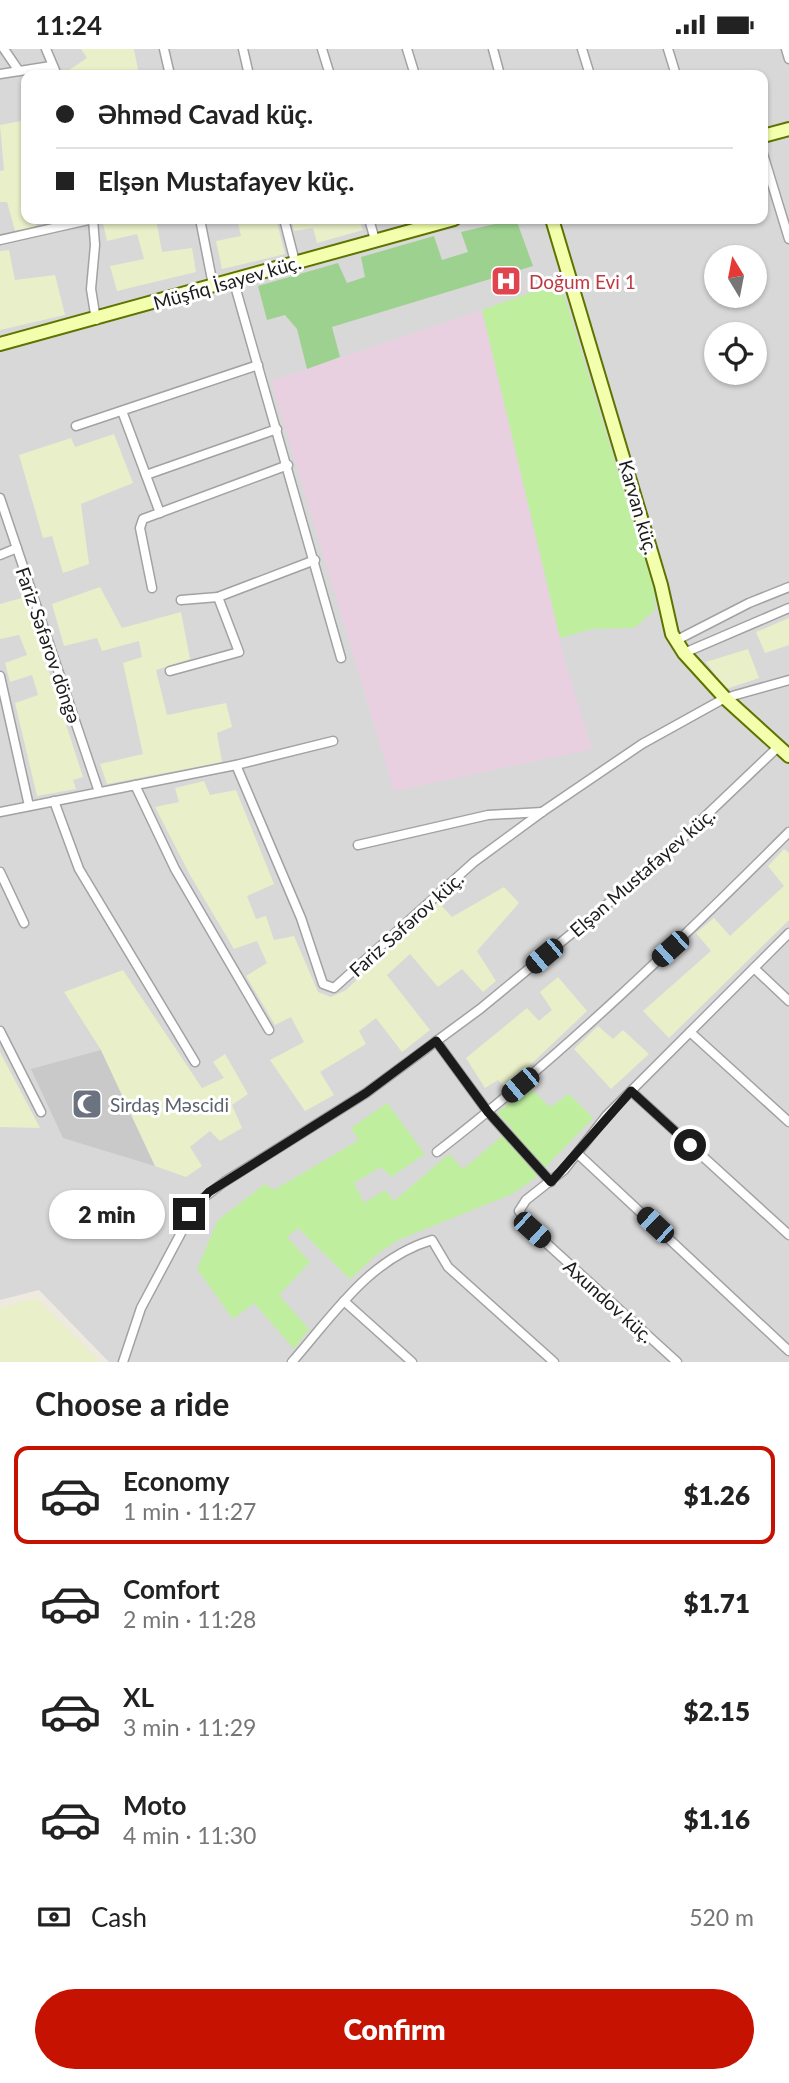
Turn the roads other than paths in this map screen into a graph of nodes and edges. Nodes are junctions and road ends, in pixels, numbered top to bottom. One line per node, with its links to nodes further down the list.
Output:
1 (4, 49): 22 (street)
2 (46, 49): 12 (street)
3 (164, 49): 15 (street)
4 (243, 49): 16 (street)
5 (323, 49): 17 (street)
6 (407, 49): 18 (street)
7 (493, 49): 19 (street)
8 (582, 49): 20 (street)
9 (668, 49): 21 (street)
10 (786, 49): 11 (street)
11 (789, 59)
12 (51, 66): 13 (street); 14 (street)
13 (25, 70)
14 (54, 70)
15 (169, 70)
16 (248, 70)
17 (329, 70)
18 (413, 70)
19 (499, 70)
20 (588, 70)
21 (674, 70)
22 (19, 71): 23 (street)
23 (0, 74)
24 (789, 129): 25 (street)
25 (768, 135)
26 (768, 170): 34 (street)
27 (71, 224): 35 (street)
28 (94, 224): 40 (street)
29 (201, 224): 39 (street)
30 (285, 224): 37 (street)
31 (370, 224): 36 (street)
32 (435, 224): 36 (street, Müşfiq İsayev küç.)
33 (553, 224): 58 (street, Karvan küç.)
34 (789, 239)
35 (0, 240)
36 (375, 240): 37 (street, Müşfiq İsayev küç.)
37 (295, 262): 38 (street, Müşfiq İsayev küç.)
38 (233, 279): 39 (street, Müşfiq İsayev küç.); 42 (street)
39 (213, 285): 40 (street, Müşfiq İsayev küç.)
40 (96, 320): 41 (street, Müşfiq İsayev küç.)
41 (0, 344)
42 (258, 365): 43 (street); 45 (street)
43 (122, 411): 44 (street); 47 (street)
44 (76, 426)
45 (277, 429): 46 (street); 47 (street)
46 (288, 465): 49 (street); 52 (street)
47 (146, 475): 49 (street)
48 (0, 498): 50 (street, Fariz Səfərov döngə)
49 (160, 513): 54 (street)
50 (17, 548): 51 (street); 70 (street, Fariz Səfərov döngə)
51 (0, 555)
52 (315, 560): 55 (street); 60 (street)
53 (789, 587): 58 (street)
54 (152, 588)
55 (218, 597): 56 (street); 61 (street)
56 (181, 600)
57 (789, 608): 59 (street)
58 (675, 641): 59 (street, Karvan küç.)
59 (684, 653): 64 (street, Karvan küç.)
60 (341, 658)
61 (170, 671)
62 (0, 676): 72 (street)
63 (789, 680): 64 (street, Fariz Səfərov küç.)
64 (724, 698): 66 (street, Karvan küç.); 74 (street, Fariz Səfərov küç.)
65 (333, 741): 68 (street)
66 (778, 747): 67 (street, Karvan küç.); 85 (street, Elşən Mustafayev küç.)
67 (789, 757)
68 (236, 765): 69 (street); 74 (street, Fariz Səfərov küç.)
69 (135, 785): 70 (street); 82 (street)
70 (99, 792): 71 (street)
71 (54, 801): 72 (street); 86 (street)
72 (29, 806): 73 (street)
73 (0, 811)
74 (542, 812): 76 (street)
75 (789, 832): 89 (street)
76 (358, 845)
77 (0, 872): 78 (street)
78 (24, 923)
79 (789, 933): 80 (street)
80 (754, 968): 81 (street); 84 (street)
81 (789, 1001)
82 (269, 1030)
83 (0, 1031): 88 (street)
84 (690, 1032): 87 (street); 90 (street)
85 (436, 1041): 89 (street); 97 (street, Elşən Mustafayev küç.)
86 (195, 1062)
87 (631, 1091): 92 (street); 94 (street)
88 (41, 1112)
89 (488, 1112): 91 (street); 93 (street)
90 (789, 1122)
91 (437, 1152)
92 (578, 1154): 93 (street); 96 (street)
93 (551, 1182): 101 (street, Axundov küç.)
94 (789, 1235)
95 (344, 1301): 98 (street); 99 (street); 100 (street)
96 (789, 1350)
97 (123, 1362)
98 (292, 1362)
99 (412, 1362)
100 (554, 1362)
101 (677, 1362)

